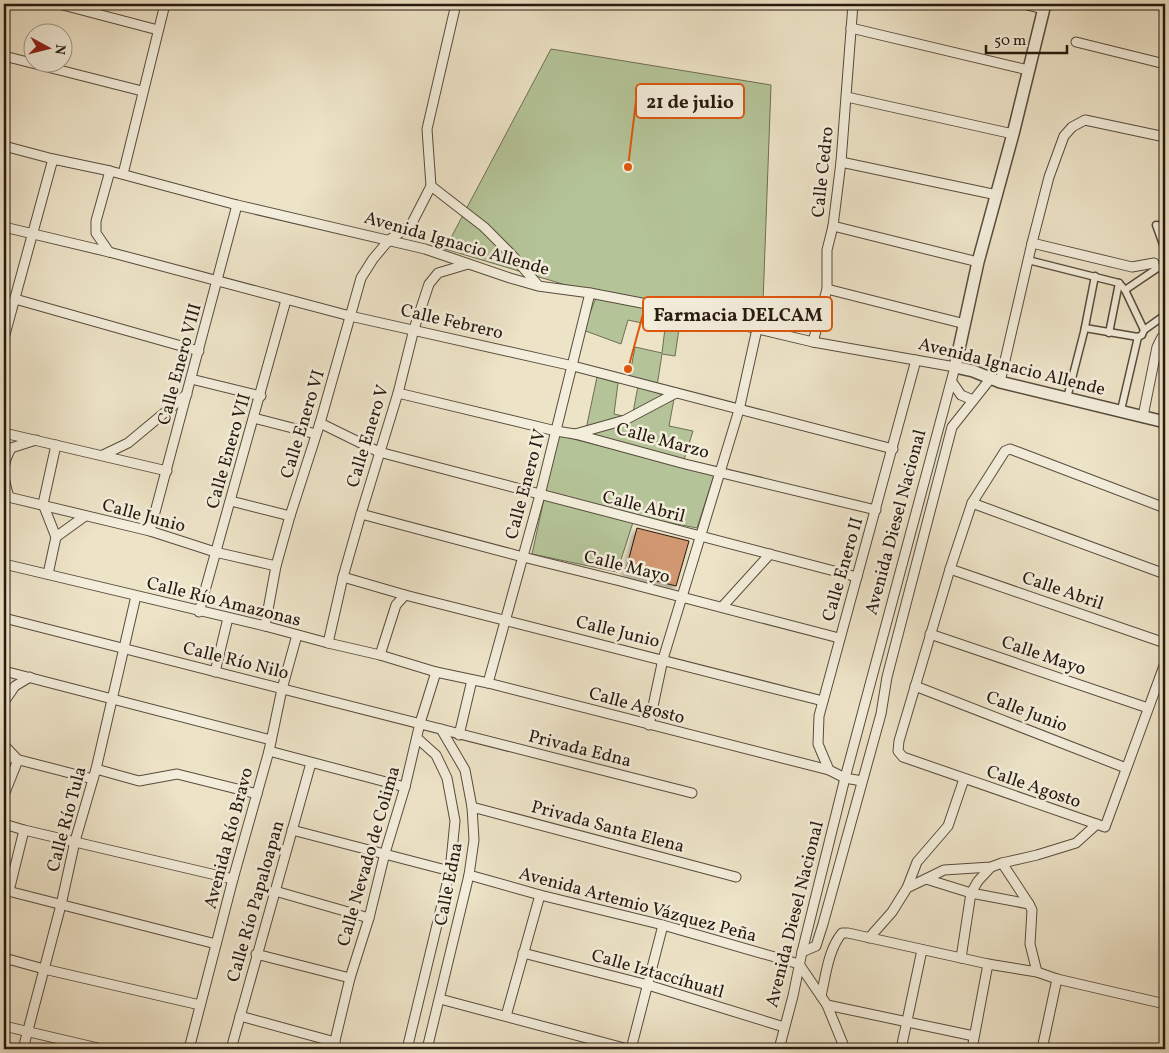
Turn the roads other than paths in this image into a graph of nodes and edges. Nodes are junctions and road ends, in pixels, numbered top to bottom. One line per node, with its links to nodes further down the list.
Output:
1 (59, 4): 8 (street)
2 (165, 4): 8 (street)
3 (456, 4): 22 (street)
4 (853, 4): 7 (street, Calle Cedro)
5 (1023, 4): 6 (street)
6 (1044, 6): 12 (street, Avenida Diesel Nacional)
7 (851, 28): 12 (street); 14 (street, Calle Cedro)
8 (158, 30): 13 (street)
9 (1076, 42): 11 (street)
10 (4, 56): 13 (street)
11 (1165, 64)
12 (1028, 70): 15 (street, Avenida Diesel Nacional)
13 (142, 91): 21 (street)
14 (847, 97): 15 (street); 19 (street, Calle Cedro)
15 (1013, 134): 23 (street, Avenida Diesel Nacional)
16 (1165, 137): 30 (street)
17 (4, 146): 18 (street, Avenida Ignacio Allende)
18 (53, 159): 20 (street, Avenida Ignacio Allende); 28 (street)
19 (841, 162): 23 (street); 25 (street, Calle Cedro)
20 (110, 171): 21 (street, Avenida Ignacio Allende); 32 (street)
21 (123, 174): 24 (street, Avenida Ignacio Allende)
22 (431, 186): 29 (street, Calle Enero VI); 41 (street)
23 (997, 195): 34 (street, Avenida Diesel Nacional)
24 (238, 205): 29 (street, Avenida Ignacio Allende); 39 (street, Calle Enero VIII)
25 (833, 226): 34 (street); 42 (street, Calle Cedro)
26 (1165, 226): 31 (street)
27 (4, 227): 28 (street, Calle Febrero)
28 (34, 233): 32 (street, Calle Febrero); 45 (street)
29 (389, 240): 37 (street, Avenida Ignacio Allende); 48 (street, Calle Enero VI)
30 (1032, 243): 33 (street); 35 (street)
31 (1165, 250)
32 (109, 252): 39 (street, Calle Febrero)
33 (1028, 260): 38 (street); 63 (street)
34 (978, 262): 49 (street, Avenida Diesel Nacional)
35 (1154, 263)
36 (1165, 263): 43 (street)
37 (469, 264): 41 (street, Avenida Ignacio Allende); 51 (street, Calle Enero V)
38 (1095, 276): 40 (street); 50 (street)
39 (218, 281): 46 (street, Calle Febrero); 58 (street, Calle Enero VIII)
40 (1119, 283): 43 (street); 53 (street)
41 (538, 286): 44 (street, Avenida Ignacio Allende)
42 (827, 289): 49 (street); 57 (street, Calle Cedro)
43 (1125, 290): 55 (street)
44 (590, 293): 52 (street, Avenida Ignacio Allende); 60 (street, Calle Enero IV)
45 (15, 299): 56 (street); 58 (street)
46 (286, 300): 48 (street, Calle Febrero); 68 (street, Calle Enero VII)
47 (1165, 315): 55 (street)
48 (350, 316): 51 (street, Calle Febrero); 76 (street, Calle Enero VI)
49 (965, 324): 61 (street, Avenida Diesel Nacional)
50 (1085, 328): 53 (street); 69 (street)
51 (414, 329): 60 (street, Calle Febrero); 66 (street, Calle Enero V)
52 (757, 329): 57 (street, Avenida Ignacio Allende); 71 (street)
53 (1108, 333): 55 (street)
54 (1164, 336): 73 (street)
55 (1139, 337): 72 (street)
56 (4, 338)
57 (813, 342): 59 (street, Avenida Ignacio Allende)
58 (198, 351): 62 (street, Calle Enero VIII)
59 (916, 360): 61 (street, Avenida Ignacio Allende); 83 (street, Calle Enero II)
60 (573, 366): 67 (street, Calle Febrero); 77 (street, Calle Enero IV)
61 (955, 367): 63 (street, Avenida Ignacio Allende); 64 (street, Avenida Diesel Nacional)
62 (191, 380): 65 (street, Calle Enero VIII); 68 (street)
63 (995, 380): 69 (street, Avenida Ignacio Allende); 70 (street)
64 (952, 382): 70 (street); 155 (street, Avenida Diesel Nacional)
65 (188, 393): 85 (street); 86 (street, Calle Enero VIII)
66 (398, 393): 77 (street, Calle Marzo); 84 (street, Calle Enero V)
67 (676, 393): 71 (street, Calle Febrero); 80 (street)
68 (261, 396): 74 (street, Calle Enero VII)
69 (1067, 398): 72 (street, Avenida Ignacio Allende)
70 (973, 400): 158 (street)
71 (740, 410): 83 (street, Calle Febrero); 87 (street)
72 (1121, 410): 73 (street, Avenida Ignacio Allende)
73 (1143, 416): 75 (street, Avenida Ignacio Allende)
74 (254, 418): 79 (street); 90 (street, Calle Enero VII)
75 (1165, 422)
76 (320, 423): 79 (street, Calle Enero VI); 84 (street, Calle Abril)
77 (556, 431): 80 (street, Calle Marzo); 88 (street, Calle Enero IV)
78 (4, 433): 81 (street)
79 (316, 434): 97 (street, Calle Enero VI)
80 (575, 434): 87 (street, Calle Marzo)
81 (36, 440): 82 (street); 89 (street)
82 (56, 445): 85 (street); 91 (street)
83 (893, 449): 94 (street, Calle Enero II)
84 (379, 452): 88 (street, Calle Abril); 95 (street, Calle Enero V)
85 (103, 455): 86 (street)
86 (167, 471): 98 (street, Calle Enero VIII)
87 (720, 472): 94 (street, Calle Marzo); 100 (street)
88 (540, 495): 100 (street, Calle Abril); 103 (street, Calle Enero IV)
89 (6, 497): 91 (street, Calle Junio)
90 (231, 502): 97 (street); 101 (street, Calle Enero VII)
91 (43, 504): 96 (street, Calle Junio); 99 (street)
92 (972, 504): 93 (street); 106 (street); 108 (street)
93 (1165, 508)
94 (876, 510): 110 (street, Calle Enero II)
95 (361, 514): 103 (street, Calle Mayo); 109 (street, Calle Enero V)
96 (85, 516): 98 (street, Calle Junio); 99 (street)
97 (290, 516): 105 (street, Calle Enero VI)
98 (150, 532): 101 (street, Calle Junio)
99 (56, 537): 107 (street)
100 (700, 537): 102 (street, Calle Abril); 113 (street)
101 (215, 552): 105 (street, Calle Junio); 115 (street, Calle Enero VII)
102 (770, 554): 110 (street, Calle Abril); 114 (street)
103 (523, 557): 113 (street, Calle Mayo); 118 (street, Calle Enero IV)
104 (4, 564): 107 (street, Calle Río Amazonas)
105 (276, 566): 119 (street, Calle Enero VI)
106 (950, 568): 120 (street); 124 (street, Calle Abril)
107 (48, 574): 112 (street, Calle Río Amazonas)
108 (1165, 574)
109 (343, 577): 111 (street, Calle Junio); 123 (street, Calle Enero V)
110 (857, 577): 122 (street, Calle Enero II)
111 (405, 595): 118 (street, Calle Junio); 126 (street)
112 (136, 596): 115 (street, Calle Río Amazonas); 125 (street, Calle Río Tula)
113 (682, 596): 114 (street, Calle Mayo); 127 (street)
114 (722, 607): 122 (street, Calle Mayo)
115 (199, 612): 117 (street, Calle Río Amazonas)
116 (4, 618): 125 (street, Calle Río Nilo)
117 (228, 618): 119 (street, Calle Río Amazonas); 130 (street)
118 (505, 620): 127 (street, Calle Junio); 134 (street, Calle Enero IV)
119 (265, 626): 121 (street, Calle Río Amazonas)
120 (930, 634): 135 (street); 140 (street, Calle Mayo)
121 (297, 635): 123 (street, Calle Río Amazonas); 136 (street, Avenida Río Bravo)
122 (840, 638): 138 (street, Calle Enero II)
123 (328, 643): 126 (street, Calle Río Amazonas)
124 (1165, 643)
125 (124, 649): 130 (street, Calle Río Nilo); 137 (street, Calle Río Tula)
126 (380, 655): 131 (street, Calle Río Amazonas)
127 (663, 659): 138 (street, Calle Junio); 142 (street)
128 (1165, 663): 140 (street)
129 (4, 671): 132 (street)
130 (215, 672): 136 (street, Calle Río Nilo)
131 (436, 672): 133 (street, Calle Agosto); 141 (street, Calle Nevado de Colima)
132 (30, 677): 137 (street); 139 (street)
133 (472, 680): 134 (street, Calle Agosto); 144 (street)
134 (488, 682): 142 (street, Calle Agosto)
135 (915, 686): 152 (street, Calle Junio); 157 (street, Calle Agosto)
136 (282, 689): 141 (street, Calle Río Nilo); 146 (street, Avenida Río Bravo)
137 (112, 698): 146 (street); 153 (street, Calle Río Tula)
138 (823, 701): 154 (street, Calle Enero II)
139 (4, 702)
140 (1148, 708): 152 (street)
141 (420, 723): 143 (street, Calle Río Nilo); 145 (street, Calle Nevado de Colima)
142 (649, 725): 154 (street, Calle Agosto)
143 (440, 730): 144 (street, Calle Río Nilo); 163 (street, Calle Edna)
144 (460, 735): 160 (street, Privada Edna)
145 (417, 738): 159 (street, Calle Nevado de Colima); 172 (street)
146 (271, 740): 148 (street, Avenida Río Bravo)
147 (4, 745): 150 (street)
148 (269, 751): 151 (street); 161 (street, Avenida Río Bravo)
149 (4, 756): 150 (street)
150 (18, 760): 156 (street); 162 (street)
151 (311, 762): 159 (street); 167 (street, Calle Río Papaloapan)
152 (1126, 768): 165 (street)
153 (96, 769): 156 (street, Calle Río Tula); 161 (street)
154 (829, 770): 155 (street)
155 (845, 778): 158 (street); 189 (street, Avenida Diesel Nacional)
156 (93, 779): 168 (street, Calle Río Tula)
157 (964, 779): 165 (street, Calle Agosto); 177 (street)
158 (862, 781): 189 (street)
159 (405, 787): 169 (street, Calle Nevado de Colima)
160 (692, 793)
161 (257, 794): 175 (street, Avenida Río Bravo)
162 (4, 795)
163 (472, 807): 173 (street, Calle Edna); 174 (street, Privada Santa Elena)
164 (4, 824): 166 (street)
165 (1101, 825): 170 (street)
166 (24, 830): 168 (street); 178 (street)
167 (292, 830): 169 (street); 179 (street, Calle Río Papaloapan)
168 (76, 841): 175 (street); 183 (street, Calle Río Tula)
169 (385, 853): 172 (street); 184 (street, Calle Nevado de Colima)
170 (1002, 863): 171 (street); 182 (street)
171 (991, 867): 176 (street); 180 (street)
172 (450, 871): 218 (street)
173 (469, 875): 181 (street, Avenida Artemio Vázquez Peña); 202 (street, Calle Edna)
174 (736, 877)
175 (233, 879): 187 (street, Avenida Río Bravo)
176 (926, 879): 177 (street); 180 (street)
177 (908, 888): 186 (street)
178 (6, 890): 183 (street)
179 (276, 891): 184 (street); 190 (street, Calle Río Papaloapan)
180 (971, 893): 182 (street); 193 (street)
181 (540, 895): 185 (street, Avenida Artemio Vázquez Peña); 191 (street)
182 (1029, 904): 197 (street)
183 (61, 905): 187 (street); 196 (street, Calle Río Tula)
184 (369, 918): 198 (street, Calle Nevado de Colima)
185 (663, 925): 194 (street, Avenida Artemio Vázquez Peña); 200 (street)
186 (869, 938): 188 (street); 201 (street)
187 (216, 944): 204 (street, Avenida Río Bravo)
188 (922, 950): 193 (street); 208 (street)
189 (802, 952): 194 (street, Avenida Diesel Nacional)
190 (256, 954): 198 (street); 206 (street, Calle Río Papaloapan)
191 (523, 954): 200 (street, Calle Iztaccíhuatl); 207 (street)
192 (4, 958): 196 (street)
193 (961, 958): 195 (street)
194 (799, 964): 201 (street); 210 (street, Avenida Diesel Nacional)
195 (988, 964): 197 (street); 212 (street)
196 (44, 969): 204 (street); 211 (street, Calle Río Tula)
197 (1037, 972): 199 (street)
198 (350, 978): 213 (street, Calle Nevado de Colima)
199 (1057, 979): 203 (street); 225 (street)
200 (648, 985): 210 (street, Calle Iztaccíhuatl); 220 (street)
201 (821, 996): 205 (street)
202 (440, 999): 207 (street); 219 (street, Calle Edna)
203 (1165, 1004)
204 (200, 1005): 216 (street, Avenida Río Bravo)
205 (827, 1005): 208 (street); 222 (street)
206 (240, 1016): 213 (street); 217 (street, Calle Río Papaloapan)
207 (506, 1016): 220 (street)
208 (907, 1022): 212 (street); 223 (street)
209 (4, 1026): 211 (street)
210 (784, 1027): 221 (street, Avenida Diesel Nacional)
211 (28, 1031): 214 (street, Calle Río Tula); 215 (street)
212 (974, 1036): 224 (street)
213 (334, 1046)
214 (23, 1049)
215 (102, 1049)
216 (189, 1049)
217 (231, 1049)
218 (407, 1049)
219 (427, 1049)
220 (630, 1049)
221 (779, 1049)
222 (845, 1049)
223 (901, 1049)
224 (972, 1049)
225 (1042, 1049)

